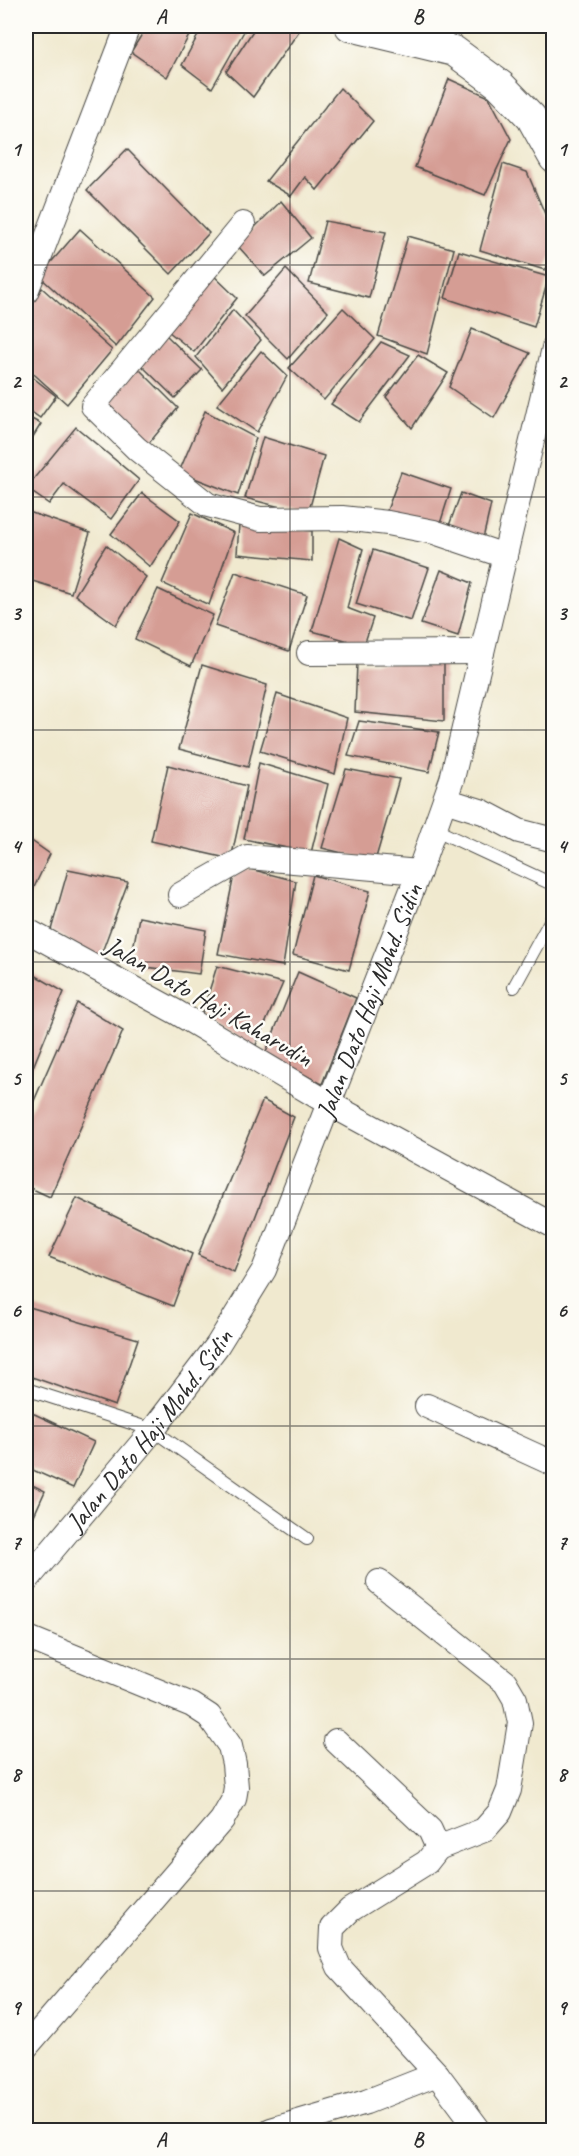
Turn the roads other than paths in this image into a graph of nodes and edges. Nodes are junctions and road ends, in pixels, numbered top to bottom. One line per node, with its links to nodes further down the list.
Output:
1 (128, 26): 5 (street)
2 (350, 26): 3 (street)
3 (554, 158)
4 (243, 224): 7 (street)
5 (26, 292)
6 (554, 348): 7 (street, Jalan Dato Haji Mohd. Sidin)
7 (505, 556): 8 (street, Jalan Dato Haji Mohd. Sidin)
8 (482, 652): 9 (street); 10 (street, Jalan Dato Haji Mohd. Sidin)
9 (309, 653)
10 (445, 800): 11 (street, Jalan Dato Haji Mohd. Sidin); 12 (street)
11 (434, 829): 13 (street, Jalan Dato Haji Mohd. Sidin); 14 (lane)
12 (554, 840)
13 (419, 872): 15 (street); 19 (street, Jalan Dato Haji Mohd. Sidin)
14 (554, 885)
15 (180, 895)
16 (554, 914): 18 (lane)
17 (26, 930): 19 (street, Jalan Dato Haji Kaharudin)
18 (514, 987)
19 (330, 1104): 20 (street, Jalan Dato Haji Kaharudin); 23 (street, Jalan Dato Haji Mohd. Sidin)
20 (554, 1226)
21 (26, 1389): 23 (lane)
22 (428, 1406): 24 (street)
23 (153, 1430): 25 (lane); 26 (street, Jalan Dato Haji Mohd. Sidin)
24 (554, 1464)
25 (307, 1539)
26 (26, 1581)
27 (379, 1582): 30 (street)
28 (26, 1637): 31 (street)
29 (336, 1741): 30 (street)
30 (438, 1848): 32 (street)
31 (26, 2047)
32 (437, 2074): 33 (street); 34 (street)
33 (271, 2130)
34 (479, 2130)

